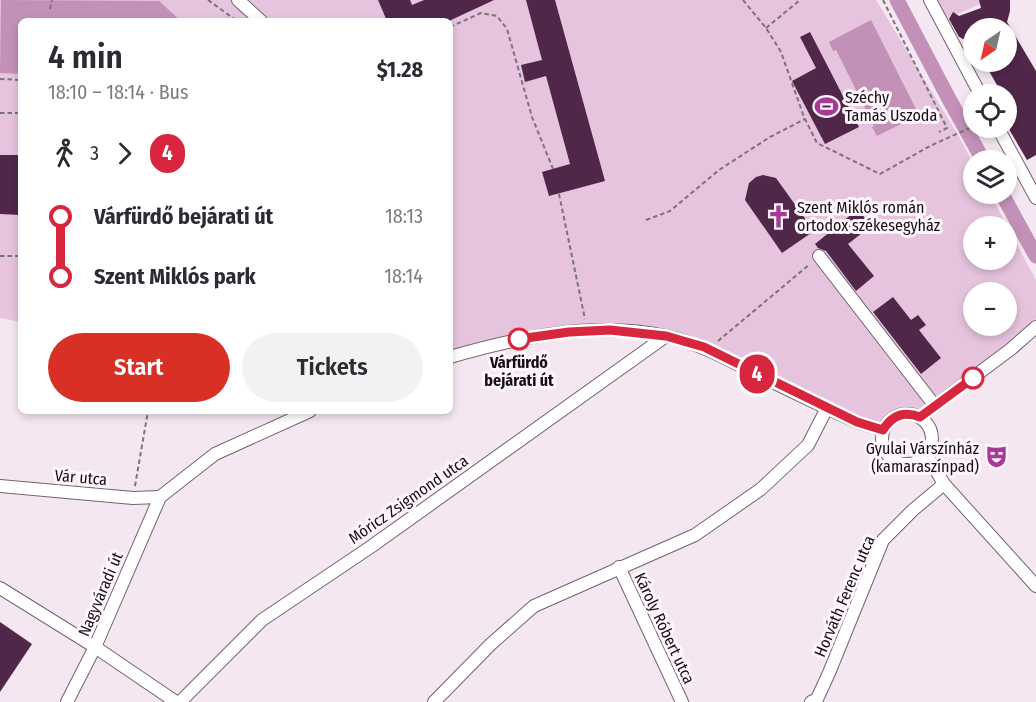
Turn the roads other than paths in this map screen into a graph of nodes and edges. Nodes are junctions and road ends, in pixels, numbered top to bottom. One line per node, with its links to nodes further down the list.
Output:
1 (238, 0): 3 (street)
2 (930, 0): 4 (street)
3 (258, 18)
4 (975, 84)
5 (1003, 138): 6 (street)
6 (1036, 198)
7 (819, 256): 11 (street)
8 (1036, 327): 11 (street)
9 (666, 336): 10 (street); 12 (street); 25 (street, Móricz Zsigmond utca)
10 (453, 356)
11 (935, 406): 14 (street)
12 (827, 408): 15 (street); 20 (street, Károly Róbert utca)
13 (303, 414): 19 (street)
14 (920, 417): 15 (street); 16 (street)
15 (883, 430): 16 (street)
16 (927, 455): 17 (street)
17 (944, 484): 21 (street); 28 (street, Horváth Ferenc utca)
18 (0, 486): 19 (street, Vár utca)
19 (160, 497): 23 (street, Nagyváradi út)
20 (619, 567): 26 (street, Károly Róbert utca); 27 (street, Károly Róbert utca)
21 (1036, 586)
22 (0, 588): 23 (street)
23 (95, 647): 24 (street, Nagyváradi út); 25 (street)
24 (70, 700)
25 (178, 702)
26 (434, 702)
27 (682, 702)
28 (811, 702)

